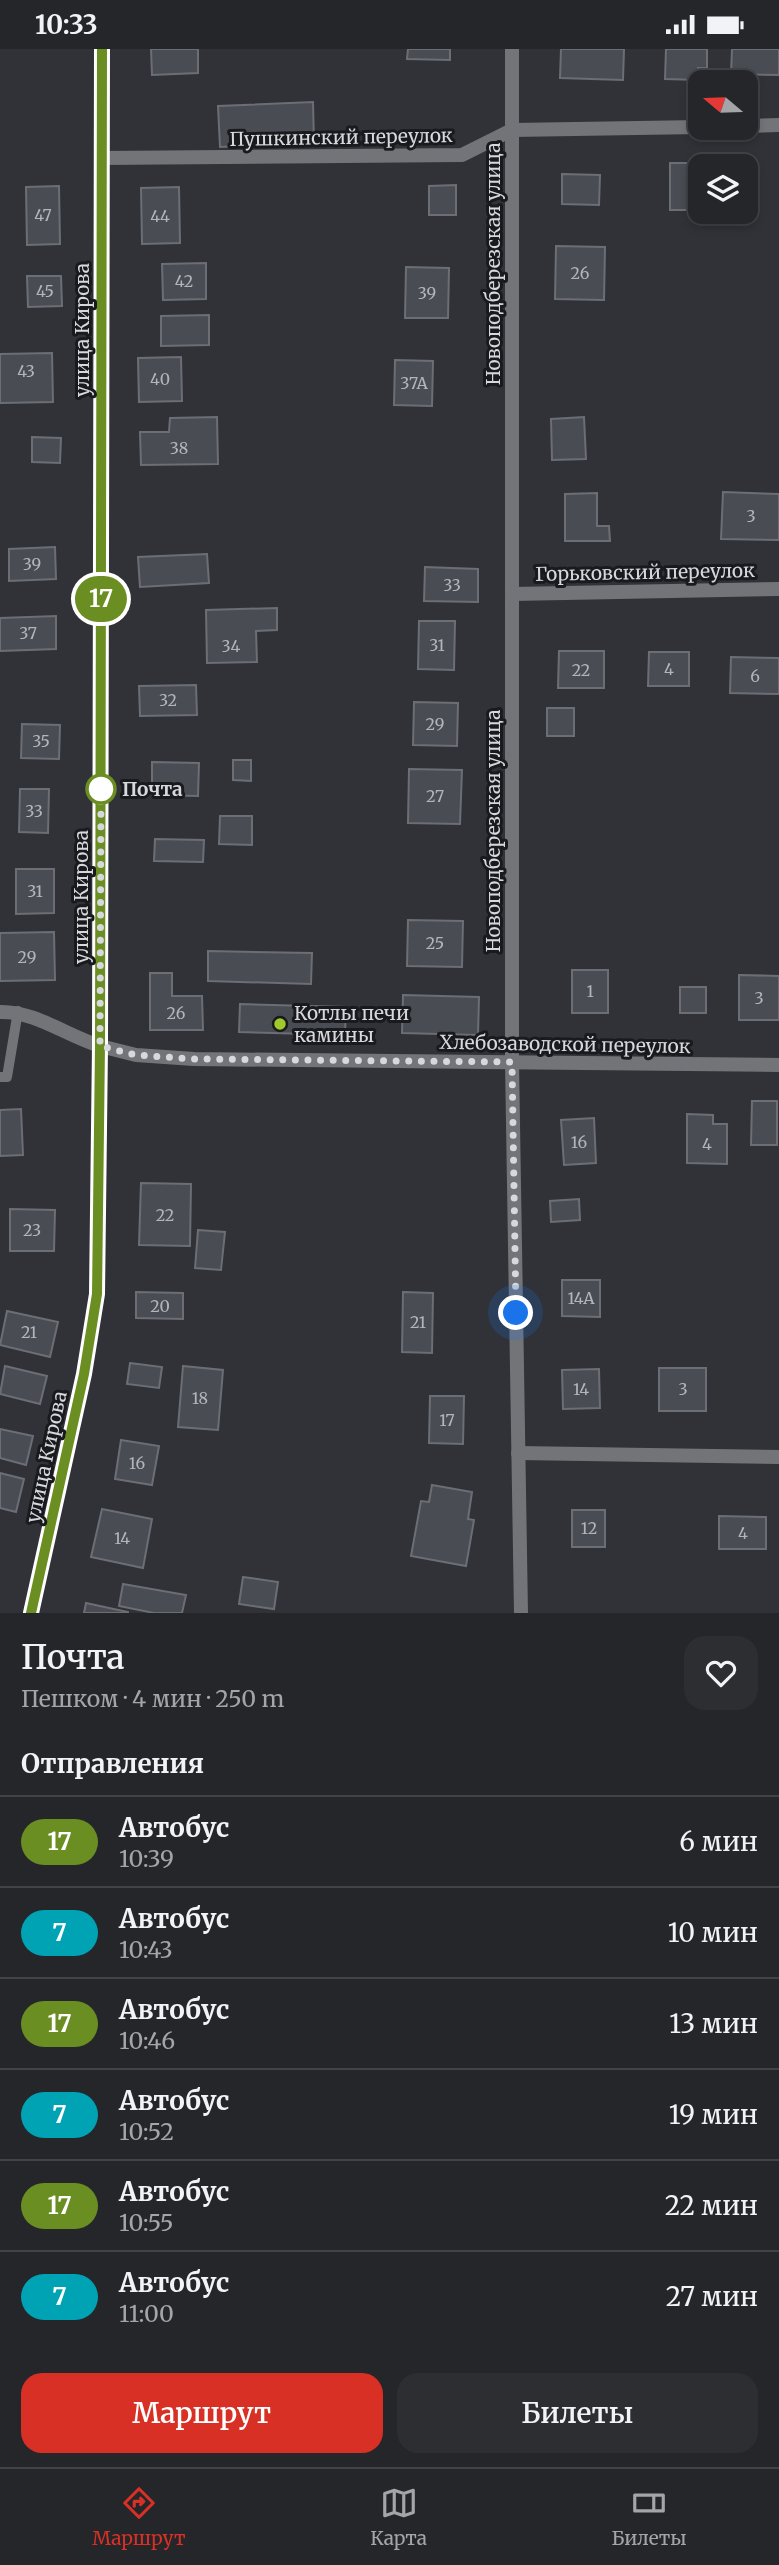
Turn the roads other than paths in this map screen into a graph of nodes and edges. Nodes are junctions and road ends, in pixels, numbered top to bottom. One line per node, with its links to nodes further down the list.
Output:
1 (102, 49): 7 (main road, улица Кирова)
2 (512, 49): 6 (street, Новоподберезская улица)
3 (779, 125): 4 (street)
4 (758, 126)
5 (688, 127): 6 (street, Пушкинский переулок)
6 (512, 130): 7 (street, Пушкинский переулок); 9 (street, Новоподберезская улица)
7 (102, 158): 12 (main road, улица Кирова)
8 (779, 589): 9 (street, Горьковский переулок)
9 (512, 594): 13 (street, Новоподберезская улица)
10 (18, 1011): 11 (street); 12 (street, Хлебозаводской переулок); 15 (lane)
11 (0, 1012)
12 (100, 1046): 13 (street, Хлебозаводской переулок); 18 (main road, улица Кирова)
13 (512, 1062): 14 (street, Хлебозаводской переулок); 16 (street, Новоподберезская улица)
14 (779, 1065)
15 (0, 1077)
16 (518, 1453): 17 (street); 19 (street, Новоподберезская улица)
17 (779, 1457)
18 (31, 1613)
19 (521, 1613)

